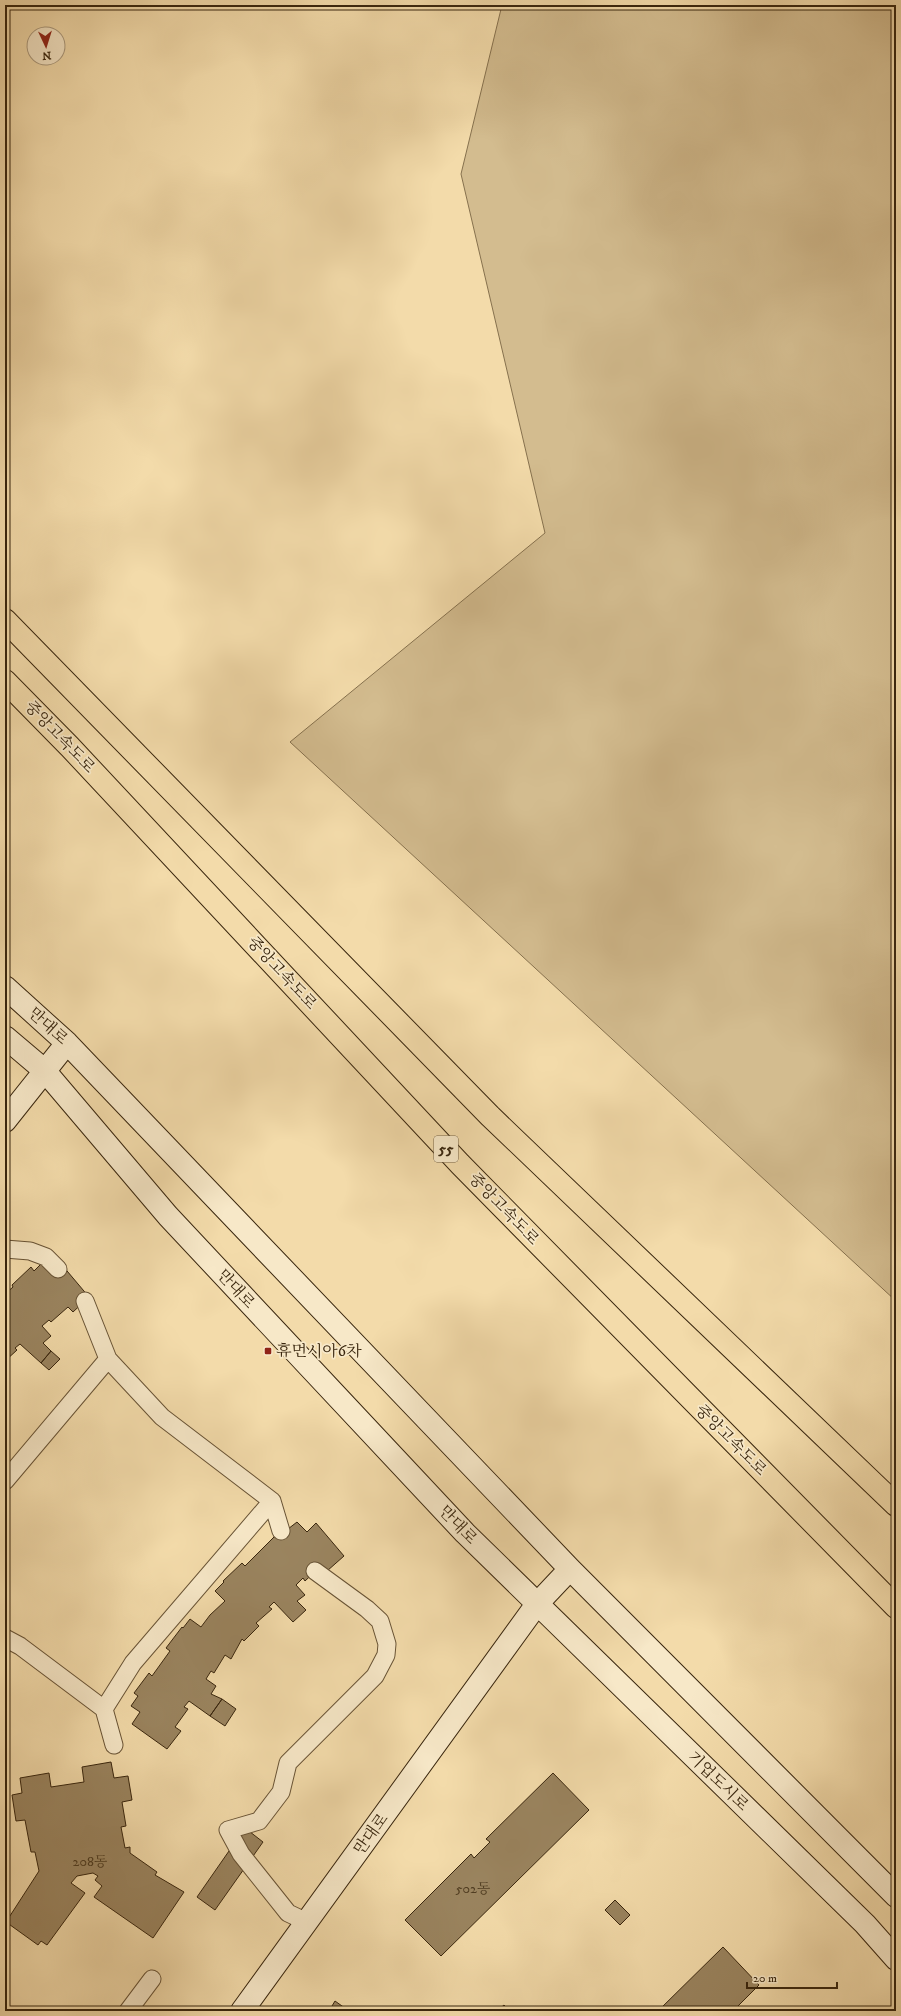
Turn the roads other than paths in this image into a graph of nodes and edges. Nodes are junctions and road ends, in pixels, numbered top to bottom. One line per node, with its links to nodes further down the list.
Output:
1 (5, 620): 14 (highway)
2 (5, 681): 19 (highway, 중앙고속도로 / 55)
3 (5, 987): 5 (street, 만대로)
4 (5, 1037): 6 (street, 만대로)
5 (68, 1043): 6 (street); 16 (street, 만대로)
6 (44, 1070): 7 (street); 18 (street, 만대로)
7 (5, 1121)
8 (5, 1249): 9 (lane)
9 (58, 1268)
10 (86, 1301): 11 (lane)
11 (108, 1359): 12 (lane); 13 (lane)
12 (5, 1481)
13 (272, 1501): 15 (lane); 21 (lane)
14 (896, 1505)
15 (280, 1531)
16 (570, 1569): 18 (street); 23 (street)
17 (315, 1571): 24 (lane)
18 (538, 1604): 24 (street, 만대로); 25 (street, 기업도시로)
19 (896, 1607)
20 (5, 1638): 21 (lane)
21 (104, 1709): 22 (lane)
22 (114, 1745)
23 (896, 1896)
24 (307, 1922): 28 (street, 만대로)
25 (896, 1959)
26 (152, 1979): 27 (lane)
27 (128, 2011)
28 (242, 2011)

